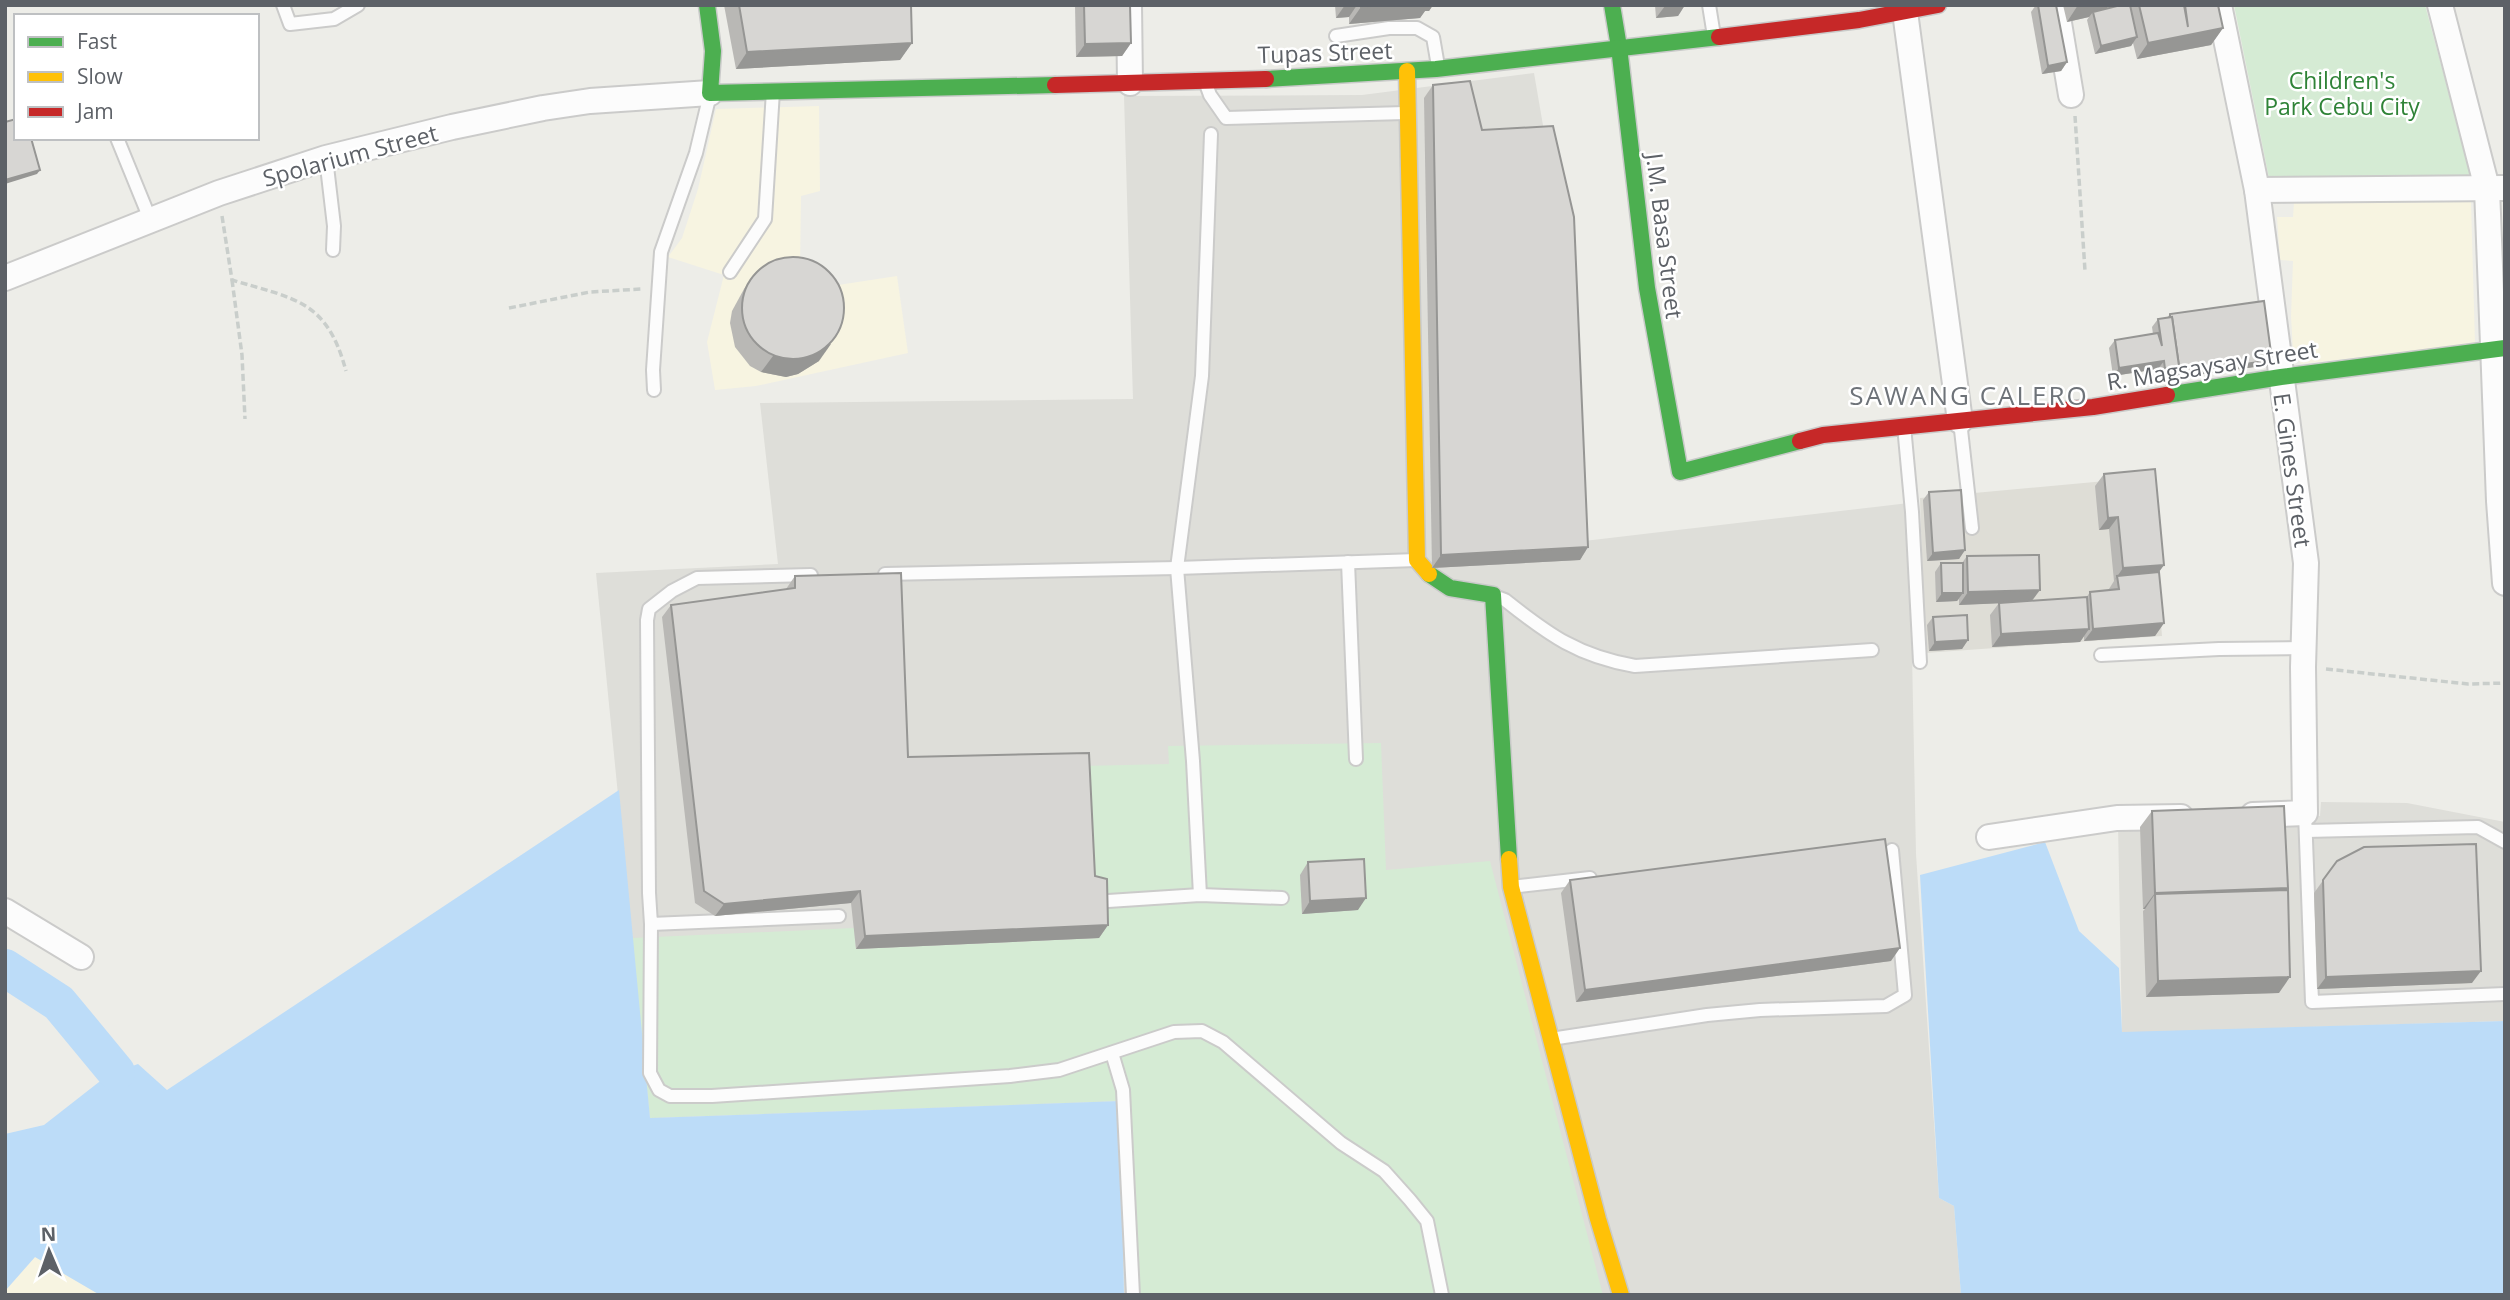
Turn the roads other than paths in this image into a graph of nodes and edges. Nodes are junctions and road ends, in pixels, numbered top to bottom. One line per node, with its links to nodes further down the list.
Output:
1 (283, 5): 2 (lane)
2 (358, 5)
3 (708, 5): 20 (street)
4 (1129, 5): 18 (street)
5 (1612, 5): 14 (street, J.M. Basa Street)
6 (1709, 5): 13 (lane)
7 (1938, 5): 11 (street, Tupas Street)
8 (2056, 5): 21 (street)
9 (2219, 5): 27 (street, E. Gines Street)
10 (2440, 5): 26 (street)
11 (1905, 9): 13 (street, Tupas Street); 35 (street)
12 (1336, 36): 15 (lane)
13 (1714, 39): 14 (street, Tupas Street)
14 (1619, 47): 15 (street, Tupas Street); 37 (street, J.M. Basa Street)
15 (1438, 69): 16 (street, Tupas Street)
16 (1407, 71): 17 (street, Tupas Street); 22 (street)
17 (1205, 80): 18 (street, Tupas Street); 22 (lane)
18 (1130, 83): 19 (street, Tupas Street)
19 (774, 91): 20 (street, Tupas Street); 30 (lane)
20 (710, 93): 25 (street, Spolarium Street); 34 (lane)
21 (2071, 95)
22 (1408, 113): 39 (street)
23 (1211, 134): 41 (lane)
24 (118, 140): 28 (lane)
25 (326, 158): 28 (street, Spolarium Street); 29 (lane)
26 (2496, 188): 27 (street); 32 (street)
27 (2257, 190): 33 (street, E. Gines Street)
28 (150, 219): 31 (street, Spolarium Street)
29 (333, 250)
30 (730, 272)
31 (5, 278)
32 (2498, 348): 33 (street, R. Magsaysay Street); 44 (street)
33 (2281, 377): 35 (street, R. Magsaysay Street); 48 (street, E. Gines Street)
34 (654, 390)
35 (1960, 421): 36 (street, R. Magsaysay Street); 38 (lane)
36 (1904, 426): 37 (street, R. Magsaysay Street); 49 (lane)
37 (1679, 472)
38 (1972, 528)
39 (1417, 560): 40 (lane); 45 (street)
40 (1348, 562): 41 (lane); 50 (lane)
41 (1177, 568): 42 (lane); 57 (lane)
42 (875, 574)
43 (821, 575): 62 (lane)
44 (2505, 583)
45 (1493, 595): 46 (lane); 56 (street)
46 (1872, 650)
47 (2101, 655): 48 (lane)
48 (2304, 657): 51 (street, E. Gines Street)
49 (1920, 662)
50 (1356, 759)
51 (2305, 822): 52 (street); 53 (lane); 64 (lane)
52 (1989, 837)
53 (2505, 842)
54 (1892, 850): 65 (lane)
55 (1605, 876): 56 (lane)
56 (1511, 887): 65 (street)
57 (1200, 895): 58 (lane); 59 (lane)
58 (1282, 898)
59 (1108, 901)
60 (5, 911): 63 (street)
61 (839, 916): 62 (lane)
62 (652, 924): 66 (lane)
63 (81, 957)
64 (2505, 994)
65 (1551, 1039): 69 (street)
66 (1112, 1053): 67 (lane); 68 (lane)
67 (1133, 1295)
68 (1442, 1295)
69 (1621, 1295)

